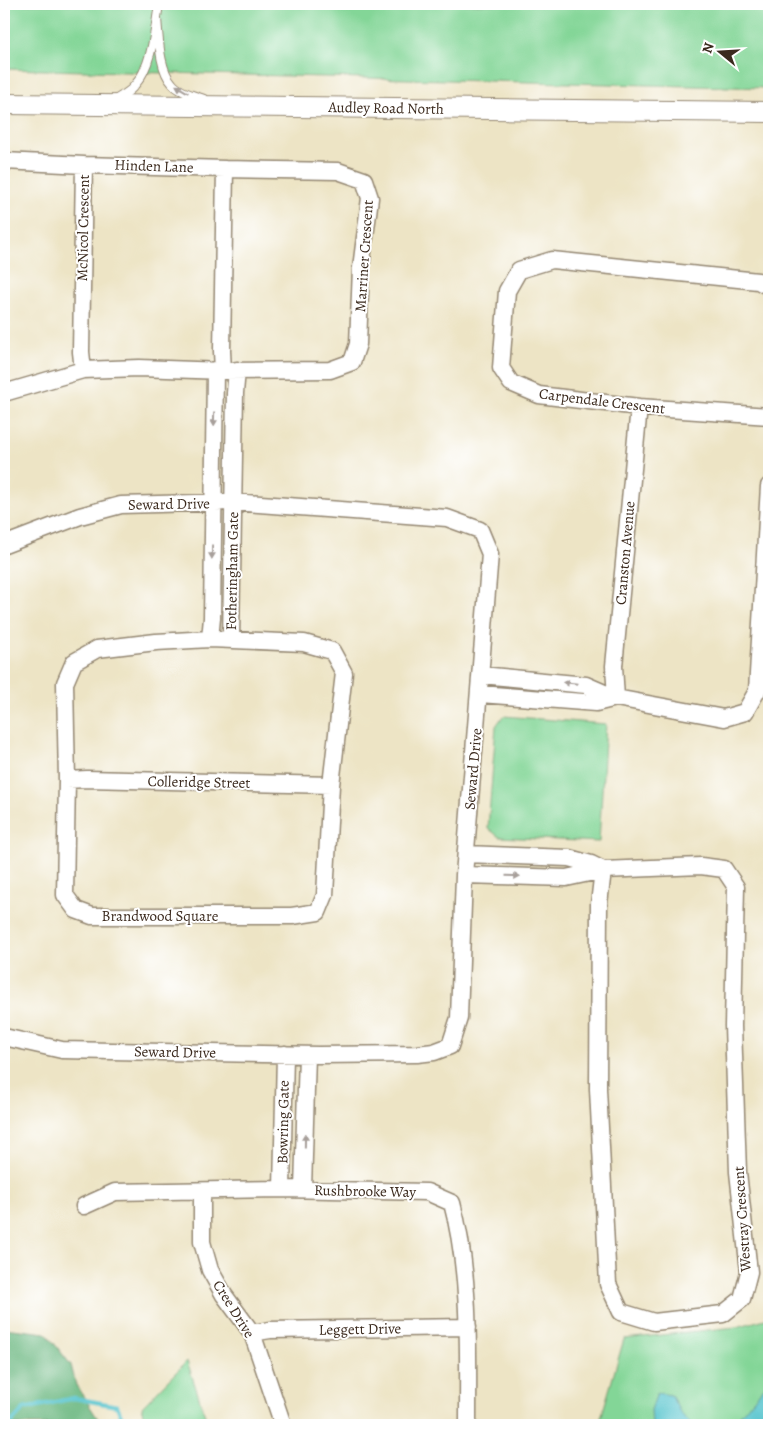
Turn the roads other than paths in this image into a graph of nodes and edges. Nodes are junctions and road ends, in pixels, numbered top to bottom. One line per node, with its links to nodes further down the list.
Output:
1 (159, 4): 2 (lane)
2 (156, 19): 4 (lane); 5 (lane, one-way to 2)
3 (4, 104): 4 (street, Audley Road North)
4 (107, 105): 5 (street, Audley Road North)
5 (227, 106): 6 (street, Audley Road North)
6 (769, 112)
7 (4, 161): 8 (street, McNicol Crescent)
8 (84, 165): 9 (street, Hinden Lane); 11 (street, McNicol Crescent)
9 (225, 169): 12 (street); 12 (street, Marriner Crescent)
10 (769, 287): 14 (street, Carpendale Crescent)
11 (83, 370): 12 (street); 13 (street)
12 (225, 370): 17 (street); 18 (street, one-way to 18)
13 (4, 393)
14 (639, 407): 15 (street, Carpendale Crescent); 24 (street, Cranston Avenue)
15 (769, 416)
16 (769, 486): 24 (street)
17 (233, 502): 18 (street, Seward Drive); 21 (street, Fotheringham Gate); 22 (street, Seward Drive)
18 (213, 504): 19 (street, Seward Drive); 20 (street, Fotheringham Gate, one-way to 20)
19 (4, 546)
20 (210, 639): 21 (street, Brandwood Square); 25 (street, Brandwood Square)
21 (231, 640): 26 (street, Brandwood Square)
22 (481, 674): 23 (street, Seward Drive); 24 (street, one-way to 22)
23 (480, 694): 24 (street); 27 (street, Seward Drive)
24 (616, 698)
25 (66, 780): 26 (street, Colleridge Street); 26 (street, Brandwood Square)
26 (331, 785)
27 (466, 854): 28 (street, Westray Crescent); 29 (street, Seward Drive)
28 (603, 870): 28 (street, Westray Crescent); 29 (street, Westray Crescent, one-way to 28)
29 (464, 875): 32 (street, Seward Drive)
30 (4, 1037): 31 (street, Seward Drive)
31 (284, 1054): 32 (street, Seward Drive); 33 (street, Bowring Gate)
32 (307, 1055): 34 (street, Bowring Gate, one-way to 32)
33 (282, 1189): 34 (street, Rushbrooke Way); 35 (street, Rushbrooke Way)
34 (303, 1189): 37 (street, Rushbrooke Way)
35 (202, 1191): 36 (street, Rushbrooke Way); 38 (street, Cree Drive)
36 (84, 1206)
37 (468, 1327): 38 (street, Leggett Drive); 40 (street, Rushbrooke Way)
38 (252, 1333): 39 (street, Cree Drive)
39 (283, 1425)
40 (468, 1425)

